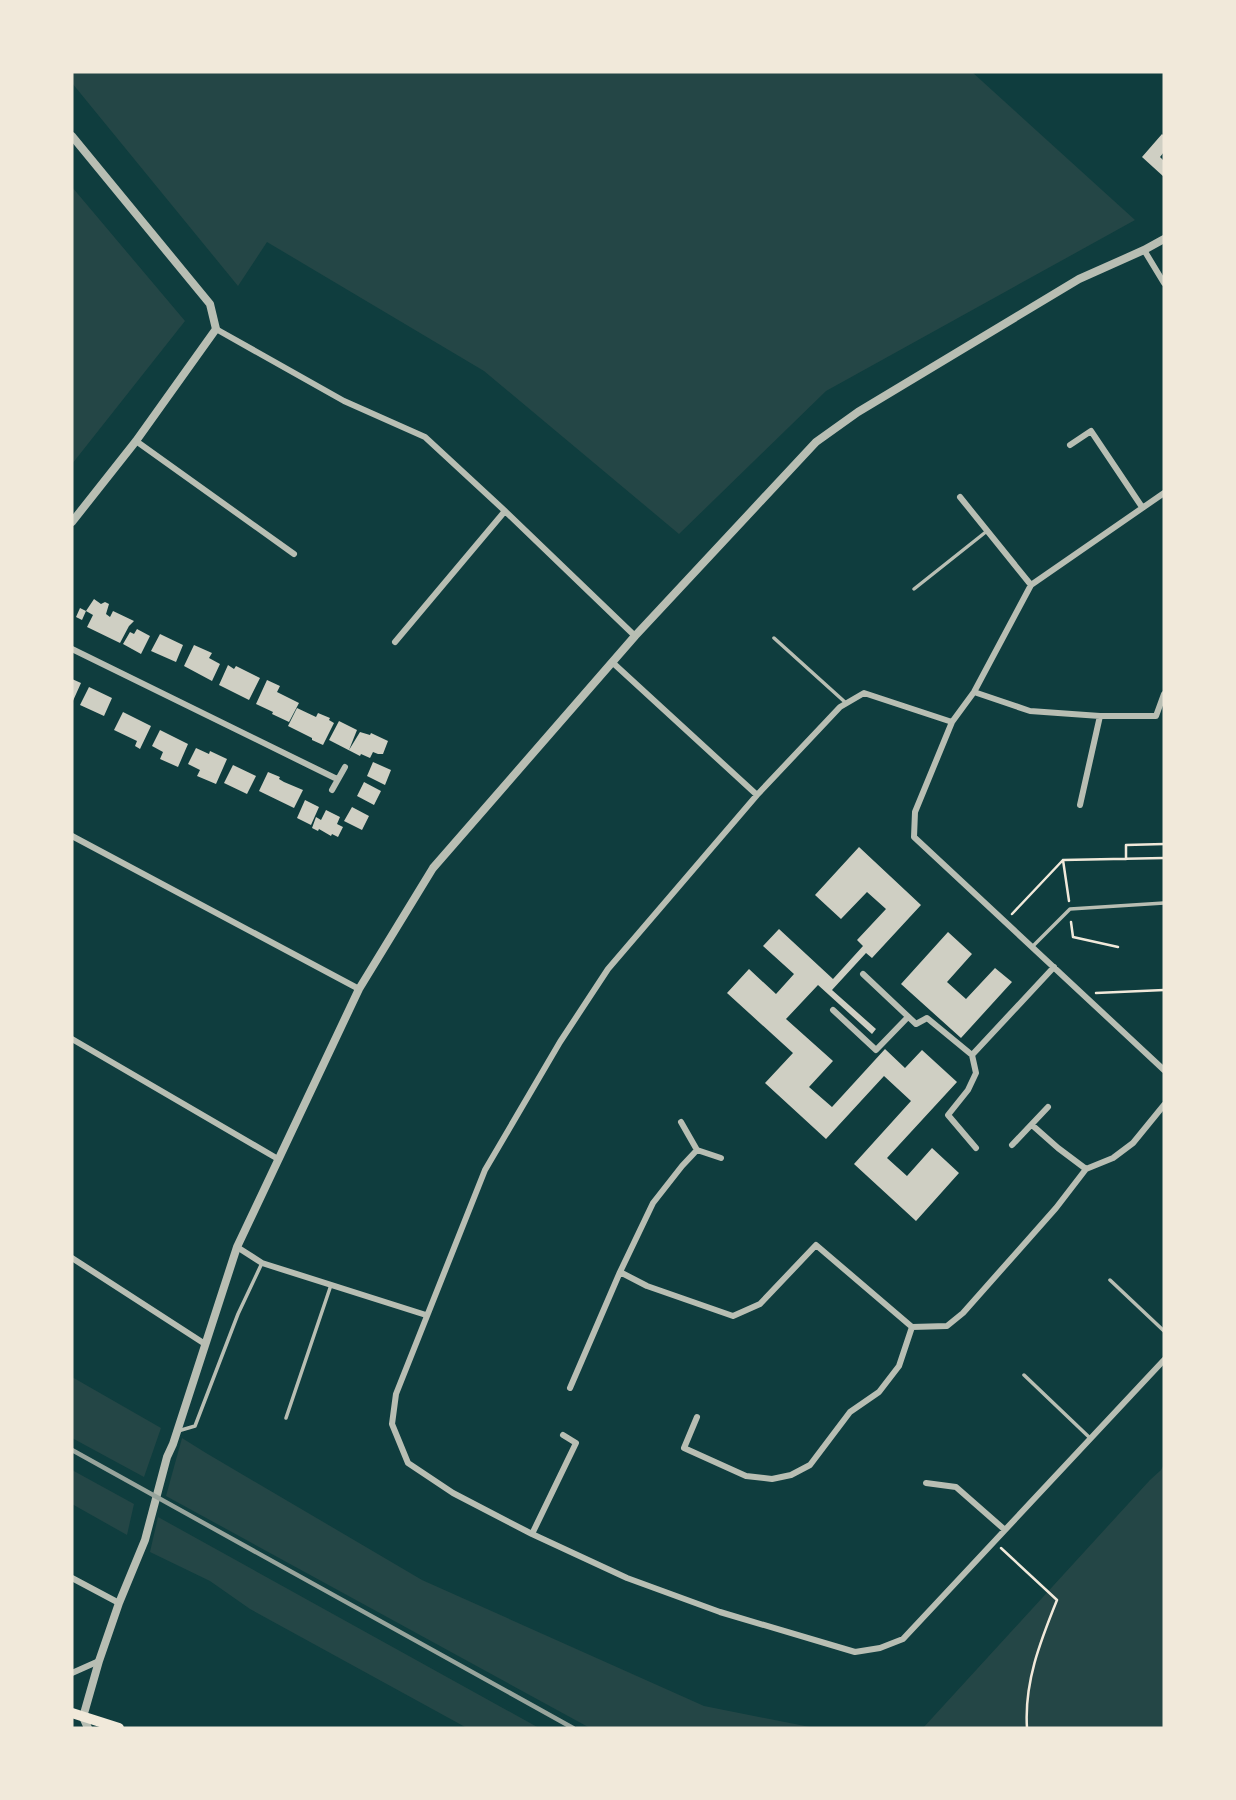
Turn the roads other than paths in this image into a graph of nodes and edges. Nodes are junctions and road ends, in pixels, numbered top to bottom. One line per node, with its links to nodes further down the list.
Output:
1 (72, 136): 5 (street)
2 (1164, 239): 3 (street)
3 (1144, 250): 4 (street); 17 (street)
4 (1164, 283)
5 (216, 329): 6 (street); 11 (street)
6 (136, 441): 12 (street); 14 (street)
7 (1070, 445): 10 (street)
8 (1164, 493): 10 (street)
9 (960, 497): 13 (street)
10 (1142, 507): 15 (street)
11 (505, 511): 17 (street); 19 (street)
12 (72, 522)
13 (987, 531): 15 (street); 16 (lane)
14 (294, 554)
15 (1031, 585): 22 (street)
16 (914, 589)
17 (635, 636): 21 (street)
18 (774, 638): 24 (lane)
19 (395, 642)
20 (72, 649): 30 (street)
21 (612, 662): 32 (street); 39 (street)
22 (974, 692): 25 (street); 28 (street)
23 (1164, 694): 26 (street)
24 (846, 703): 28 (street); 32 (street)
25 (1100, 716): 26 (street); 33 (street)
26 (1156, 716): 27 (street)
27 (1164, 718)
28 (953, 722): 36 (street)
29 (345, 767): 30 (street)
30 (337, 779): 31 (street)
31 (332, 790)
32 (757, 795): 61 (street)
33 (1080, 805)
34 (72, 836): 39 (street)
35 (1164, 903): 36 (lane)
36 (1032, 947): 37 (street)
37 (1054, 967): 43 (street); 44 (street)
38 (863, 974): 41 (street)
39 (359, 989): 53 (street)
40 (833, 1010): 41 (street)
41 (908, 1017): 43 (street)
42 (72, 1040): 53 (street)
43 (972, 1055): 50 (street)
44 (1164, 1070)
45 (1164, 1105): 54 (street)
46 (1048, 1107): 48 (street)
47 (681, 1122): 51 (street)
48 (1032, 1125): 49 (street); 54 (street)
49 (1012, 1145)
50 (976, 1148)
51 (697, 1150): 52 (street); 58 (street)
52 (721, 1158)
53 (278, 1159): 55 (street)
54 (1086, 1169): 62 (street)
55 (237, 1247): 57 (street); 64 (street)
56 (72, 1258): 64 (street)
57 (261, 1263): 60 (street); 70 (lane)
58 (620, 1272): 62 (street); 67 (street)
59 (1110, 1280): 63 (lane)
60 (331, 1285): 61 (street); 69 (lane)
61 (426, 1315): 75 (street)
62 (912, 1327): 68 (street)
63 (1164, 1331)
64 (205, 1344): 70 (street)
65 (1164, 1360): 72 (street)
66 (1024, 1375): 72 (lane)
67 (570, 1388)
68 (697, 1417)
69 (286, 1418)
70 (177, 1431): 77 (street)
71 (563, 1435): 75 (street)
72 (1092, 1439): 74 (street)
73 (926, 1483): 74 (street)
74 (1005, 1530): 75 (street)
75 (532, 1534)
76 (72, 1578): 77 (street)
77 (119, 1603): 78 (street)
78 (99, 1661): 79 (street); 80 (street)
79 (72, 1674)
80 (77, 1715): 81 (street); 82 (highway)
81 (88, 1728)
82 (118, 1728)

